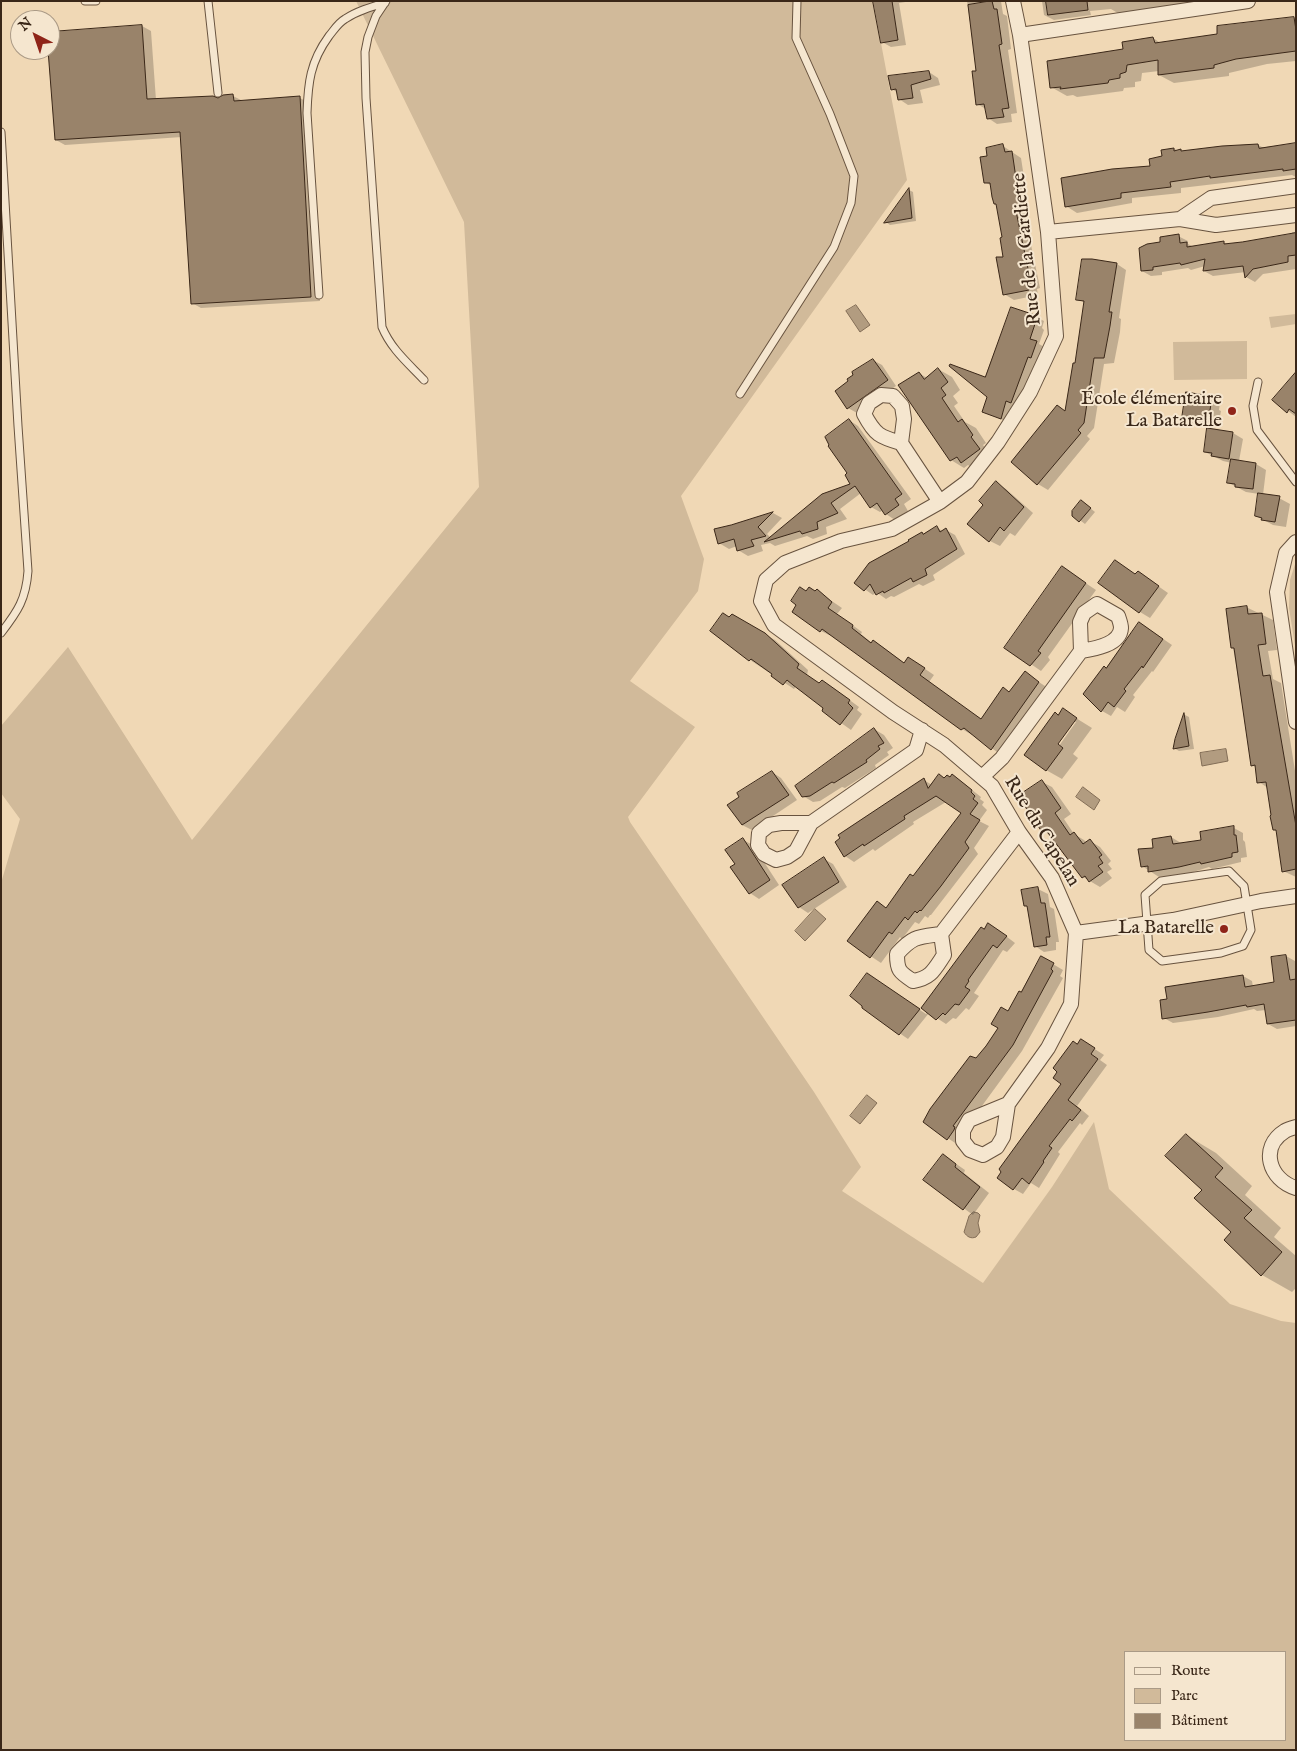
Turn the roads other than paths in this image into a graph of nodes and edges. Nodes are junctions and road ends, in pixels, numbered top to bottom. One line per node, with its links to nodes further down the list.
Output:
1 (85, 1): 2 (lane)
2 (96, 1)
3 (208, 1): 9 (lane)
4 (797, 1): 18 (lane)
5 (1013, 1): 8 (street, Rue de la Gardiette)
6 (1248, 1): 8 (street)
7 (385, 2): 15 (lane); 16 (lane)
8 (1020, 35): 14 (street, Rue de la Gardiette)
9 (218, 93)
10 (1, 132): 24 (lane)
11 (1296, 186): 13 (street)
12 (1296, 215): 13 (street)
13 (1180, 219): 14 (street)
14 (1048, 232): 21 (street, Rue de la Gardiette)
15 (319, 295)
16 (424, 380)
17 (1258, 382): 20 (lane)
18 (740, 394)
19 (901, 443): 21 (street)
20 (1296, 482)
21 (940, 502): 23 (street, Rue de la Gardiette)
22 (1296, 542): 26 (street)
23 (766, 580): 27 (street, Rue du Capelan)
24 (1, 632)
25 (1081, 651): 28 (street)
26 (1296, 722)
27 (922, 730): 28 (street, Rue du Capelan); 29 (street)
28 (982, 778): 30 (street, Rue du Capelan)
29 (811, 823)
30 (1018, 832): 34 (street, Rue du Capelan); 35 (street)
31 (1296, 896): 32 (street)
32 (1248, 904): 33 (street); 33 (lane); 33 (lane)
33 (1146, 924): 34 (street)
34 (1076, 933): 36 (street, Rue du Capelan)
35 (941, 934)
36 (1008, 1104)
37 (1296, 1126): 38 (street)
38 (1296, 1188)

